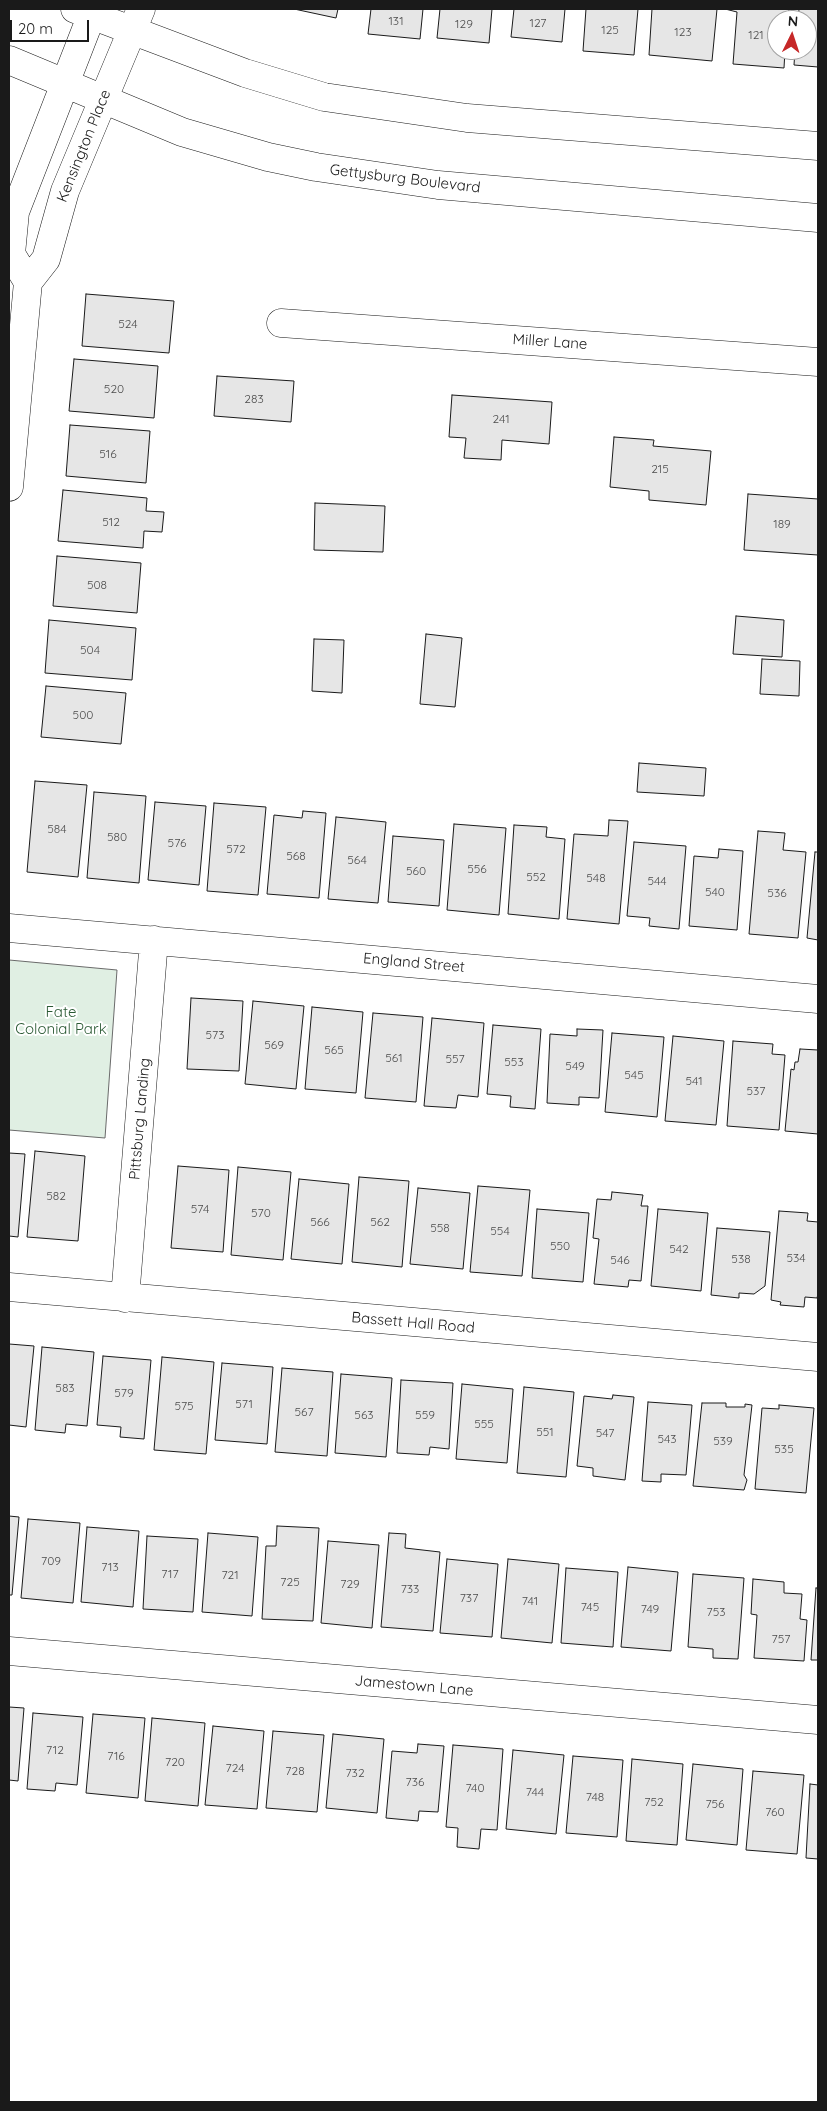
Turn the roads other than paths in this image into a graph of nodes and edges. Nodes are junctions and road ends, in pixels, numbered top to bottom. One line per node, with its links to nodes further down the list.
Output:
1 (87, 11): 2 (street); 4 (street)
2 (137, 20): 5 (street, Kensington Place); 6 (street)
3 (9, 60): 4 (street, Gettysburg Boulevard)
4 (66, 83): 5 (street, Gettysburg Boulevard); 8 (street)
5 (103, 100): 7 (street, Gettysburg Boulevard); 8 (street, Kensington Place)
6 (818, 146)
7 (818, 218)
8 (18, 281): 11 (street)
9 (281, 323): 10 (street, Miller Lane)
10 (818, 362)
11 (9, 487)
12 (9, 928): 13 (street, England Street)
13 (154, 940): 14 (street, England Street); 16 (street, Pittsburg Landing)
14 (818, 999)
15 (9, 1287): 16 (street, Bassett Hall Road)
16 (125, 1298): 17 (street, Bassett Hall Road)
17 (818, 1357)
18 (9, 1652): 19 (street, Jamestown Lane)
19 (818, 1720)

